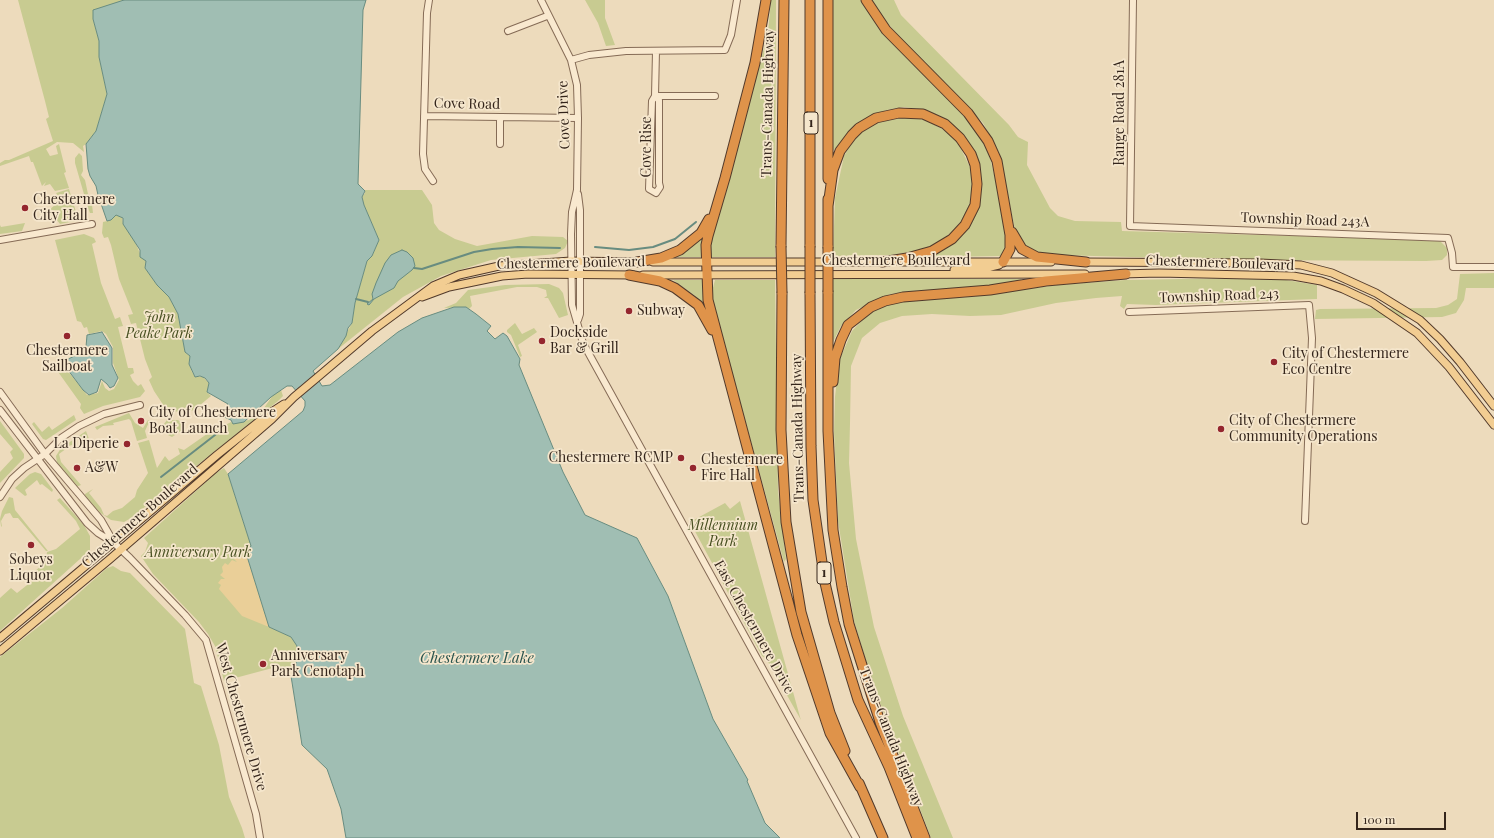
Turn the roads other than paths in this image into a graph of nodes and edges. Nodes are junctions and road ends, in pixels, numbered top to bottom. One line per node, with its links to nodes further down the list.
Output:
1 (429, 0): 16 (street, Cove Road)
2 (540, 0): 10 (street, Cove Drive)
3 (737, 0): 12 (street)
4 (766, 0): 23 (highway)
5 (784, 0): 61 (highway, Trans-Canada Highway / 1, bridge)
6 (810, 0): 65 (highway, Trans-Canada Highway / 1, bridge)
7 (828, 0): 22 (highway)
8 (866, 0): 24 (highway)
9 (1133, 0): 26 (street, Range Road 281A)
10 (547, 16): 11 (street); 13 (street, Cove Drive)
11 (508, 31)
12 (656, 51): 13 (street); 14 (street, Cove Rise)
13 (571, 60): 18 (street, Cove Drive)
14 (655, 96): 14 (street, Cove Rise); 15 (street)
15 (715, 96)
16 (424, 116): 17 (street, Cove Road); 20 (street)
17 (500, 117): 18 (street, Cove Road); 19 (street)
18 (578, 118): 21 (street, Cove Drive)
19 (500, 144)
20 (433, 181)
21 (577, 190): 28 (street, Cove Drive); 29 (street, Cove Drive)
22 (828, 206): 32 (highway); 52 (highway, bridge)
23 (715, 208): 30 (highway); 31 (highway)
24 (1008, 221): 33 (highway); 34 (highway)
25 (92, 224): 27 (street)
26 (1130, 226): 35 (street, Township Road 243A)
27 (0, 240)
28 (571, 261): 29 (main road, Chestermere Boulevard); 36 (street, Cove Drive); 42 (main road, Chestermere Boulevard)
29 (580, 262): 30 (main road, Chestermere Boulevard); 37 (street, Cove Drive)
30 (637, 262): 31 (main road, Chestermere Boulevard)
31 (707, 262): 32 (main road, Chestermere Boulevard); 38 (highway)
32 (882, 262): 33 (main road, Chestermere Boulevard)
33 (1004, 262): 34 (main road, Chestermere Boulevard); 39 (main road)
34 (1086, 262): 49 (main road, Chestermere Boulevard)
35 (1494, 267)
36 (571, 274): 37 (main road, Chestermere Boulevard); 42 (main road, Chestermere Boulevard); 44 (street, East Chestermere Drive)
37 (579, 274): 41 (main road, Chestermere Boulevard); 44 (street, Cove Drive)
38 (708, 274): 39 (main road, Chestermere Boulevard); 41 (main road, Chestermere Boulevard); 45 (highway)
39 (858, 274): 40 (main road, Chestermere Boulevard)
40 (1126, 274): 51 (main road, Chestermere Boulevard); 52 (highway)
41 (629, 275): 45 (highway)
42 (416, 299): 47 (main road, Chestermere Boulevard)
43 (1129, 312): 56 (street, Township Road 243)
44 (578, 320): 63 (street, East Chestermere Drive)
45 (719, 343): 61 (highway)
46 (0, 392): 53 (street, West Chestermere Drive)
47 (294, 397): 57 (main road, Chestermere Boulevard); 58 (main road, Chestermere Boulevard)
48 (140, 405): 53 (street)
49 (1494, 406)
50 (0, 410): 54 (street, West Chestermere Drive)
51 (1494, 424)
52 (828, 431): 66 (highway)
53 (45, 454): 54 (street); 57 (street, West Chestermere Drive)
54 (36, 460): 55 (street); 57 (street, West Chestermere Drive)
55 (0, 497)
56 (1305, 521)
57 (114, 543): 58 (street, West Chestermere Drive); 59 (main road, Chestermere Boulevard)
58 (121, 550): 60 (main road, Chestermere Boulevard); 62 (street, West Chestermere Drive)
59 (0, 638)
60 (0, 651)
61 (860, 788): 64 (highway, Trans-Canada Highway / 1)
62 (260, 838)
63 (856, 838)
64 (883, 838)
65 (916, 838)
66 (925, 838)

